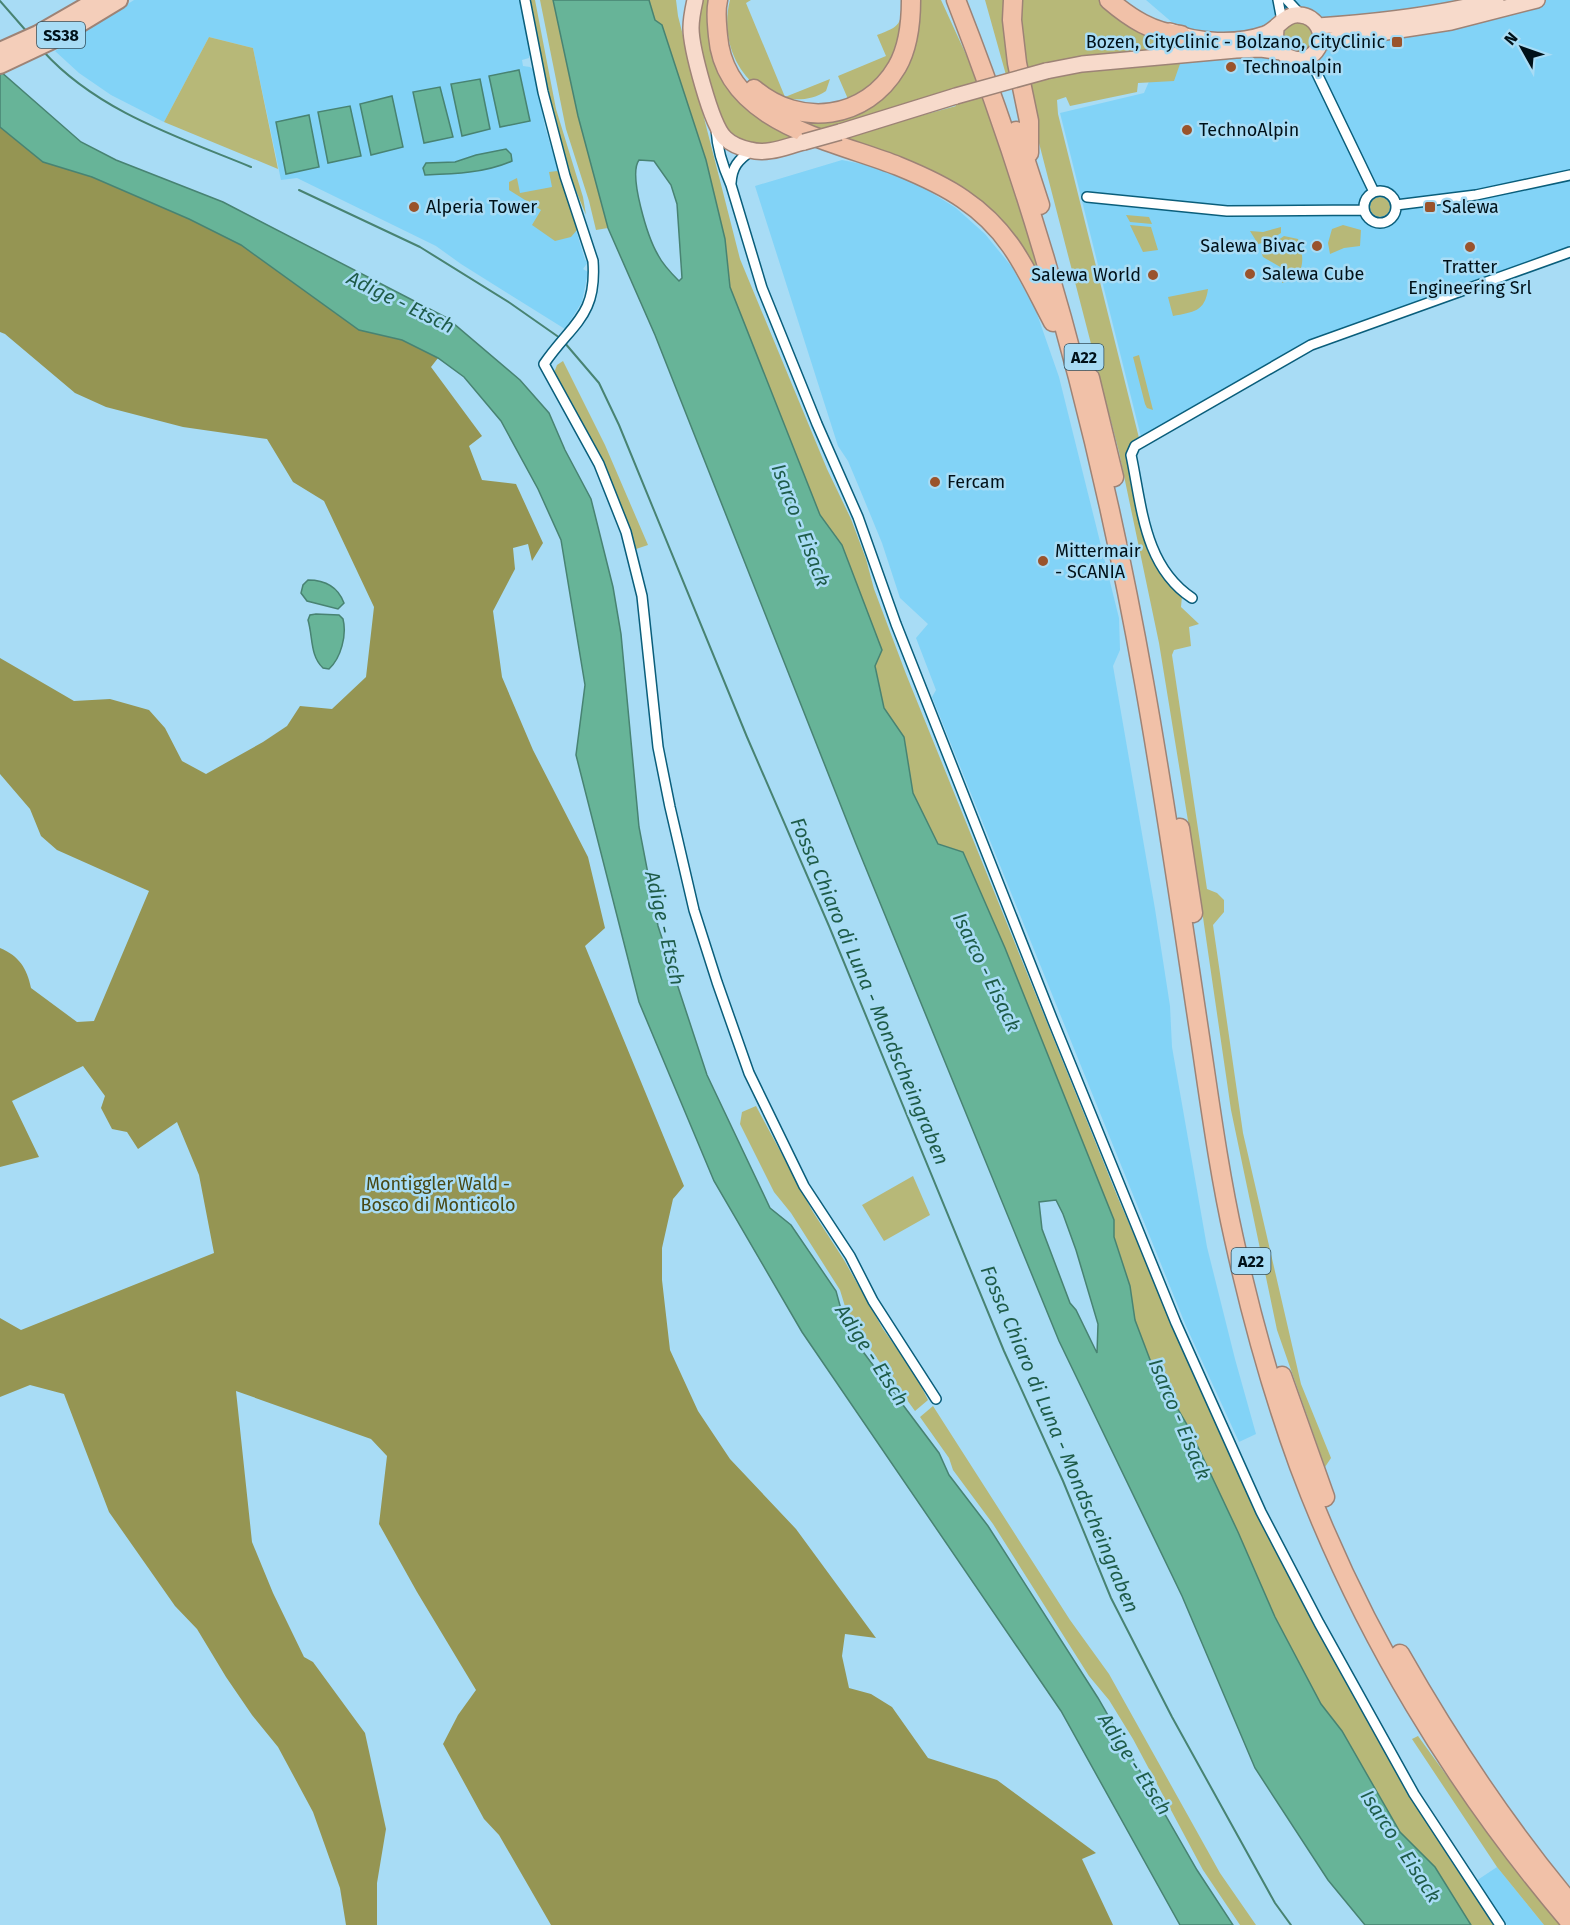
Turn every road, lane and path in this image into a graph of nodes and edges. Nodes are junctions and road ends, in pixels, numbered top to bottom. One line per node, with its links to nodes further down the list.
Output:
1 (97, 0): 22 (highway, SS38)
2 (119, 0): 25 (highway, SS38)
3 (525, 0): 38 (street)
4 (695, 0): 26 (main road)
5 (718, 0): 36 (highway)
6 (728, 0): 7 (highway)
7 (911, 0)
8 (956, 0): 36 (highway, A22)
9 (969, 0): 28 (highway, A22)
10 (1013, 0): 28 (highway)
11 (1109, 0): 20 (highway)
12 (1121, 0): 20 (main road)
13 (1278, 0): 18 (street)
14 (1287, 0): 17 (street)
15 (1496, 0): 19 (main road)
16 (1538, 0): 21 (main road)
17 (1301, 15): 18 (main road); 19 (main road)
18 (1279, 24): 20 (main road); 23 (main road)
19 (1318, 26): 21 (main road)
20 (1181, 35)
21 (1321, 42): 24 (main road)
22 (0, 51)
23 (1281, 52): 24 (main road); 27 (main road, bridge)
24 (1309, 57): 31 (street)
25 (0, 65)
26 (716, 126): 27 (main road); 30 (street)
27 (752, 151): 30 (street)
28 (1029, 168): 39 (highway, A22)
29 (1570, 175): 33 (street)
30 (731, 185): 41 (street)
31 (1374, 192): 33 (street); 34 (street)
32 (1087, 197): 34 (street)
33 (1396, 205): 34 (street)
34 (1364, 210)
35 (1570, 252): 37 (street)
36 (1074, 361): 40 (highway, A22)
37 (1192, 598)
38 (936, 1399)
39 (1570, 1902)
40 (1570, 1922)
41 (1500, 1925)

